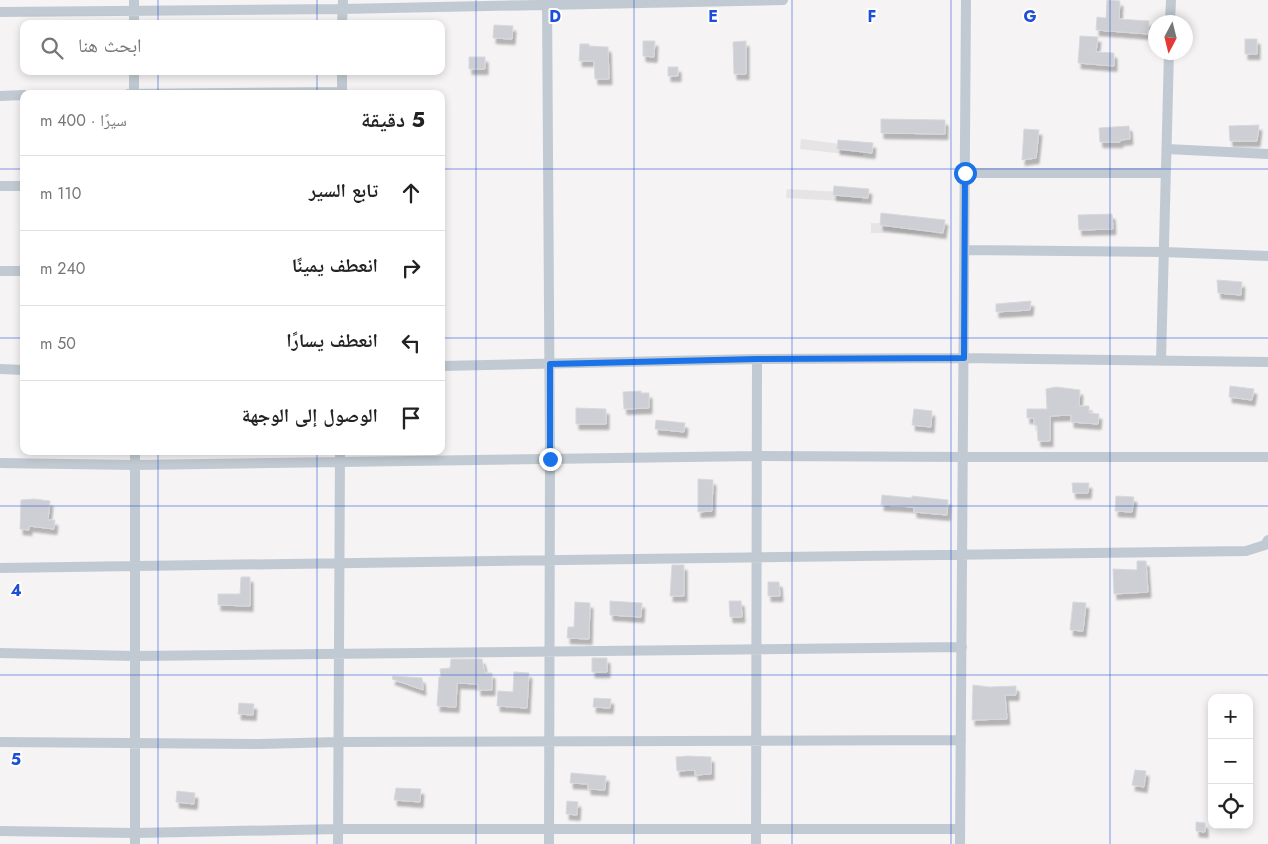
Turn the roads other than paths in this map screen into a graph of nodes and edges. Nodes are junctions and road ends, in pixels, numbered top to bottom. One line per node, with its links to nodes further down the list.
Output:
1 (134, 0): 7 (street)
2 (783, 0): 5 (street)
3 (966, 0): 21 (street)
4 (1170, 0): 9 (street)
5 (547, 2): 6 (street); 34 (street)
6 (343, 5): 7 (street); 11 (street)
7 (134, 11): 8 (street); 10 (street)
8 (0, 12)
9 (1170, 15)
10 (134, 20)
11 (342, 20)
12 (1169, 60): 19 (street)
13 (134, 75): 15 (street)
14 (342, 75): 16 (street)
15 (134, 90)
16 (342, 90)
17 (20, 95): 18 (street)
18 (0, 96)
19 (1167, 149): 20 (street); 22 (street)
20 (1268, 154)
21 (965, 173): 22 (street); 25 (street)
22 (1166, 173): 26 (street)
23 (0, 186): 24 (street)
24 (20, 186)
25 (964, 250): 26 (street); 30 (street)
26 (1164, 252): 27 (street); 32 (street)
27 (1268, 256)
28 (0, 271): 29 (street)
29 (20, 271)
30 (964, 358): 31 (street); 32 (street); 41 (street)
31 (757, 359): 34 (street); 40 (street)
32 (1162, 361): 33 (street)
33 (1268, 362)
34 (550, 364): 35 (street); 43 (street)
35 (445, 366)
36 (0, 369): 37 (street)
37 (20, 370)
38 (135, 455): 46 (street)
39 (340, 455): 44 (street)
40 (758, 456): 41 (street); 43 (street); 49 (street)
41 (963, 457): 42 (street); 48 (street)
42 (1268, 457)
43 (550, 459): 44 (street); 50 (street)
44 (340, 462): 46 (street); 51 (street)
45 (0, 463): 46 (street)
46 (135, 465): 52 (street)
47 (1268, 540): 48 (street)
48 (963, 553): 49 (street); 54 (street)
49 (756, 557): 50 (street); 55 (street)
50 (550, 560): 51 (street); 56 (street)
51 (339, 564): 52 (street); 58 (street)
52 (135, 567): 53 (street); 59 (street)
53 (0, 568)
54 (962, 647): 55 (street); 60 (street)
55 (755, 649): 56 (street); 62 (street)
56 (549, 651): 58 (street); 61 (street)
57 (0, 653): 59 (street)
58 (339, 653): 59 (street); 64 (street)
59 (135, 656): 65 (street)
60 (961, 740): 62 (street); 69 (street)
61 (550, 741): 62 (street); 64 (street); 67 (street)
62 (756, 741): 68 (street)
63 (0, 742): 65 (street)
64 (338, 742): 65 (street); 66 (street)
65 (135, 744): 71 (street)
66 (338, 828): 67 (street); 71 (street); 73 (street)
67 (550, 829): 68 (street); 74 (street)
68 (756, 829): 69 (street); 75 (street)
69 (960, 829): 76 (street)
70 (0, 831): 71 (street)
71 (135, 833): 72 (street)
72 (135, 844)
73 (338, 844)
74 (549, 844)
75 (756, 844)
76 (960, 844)

